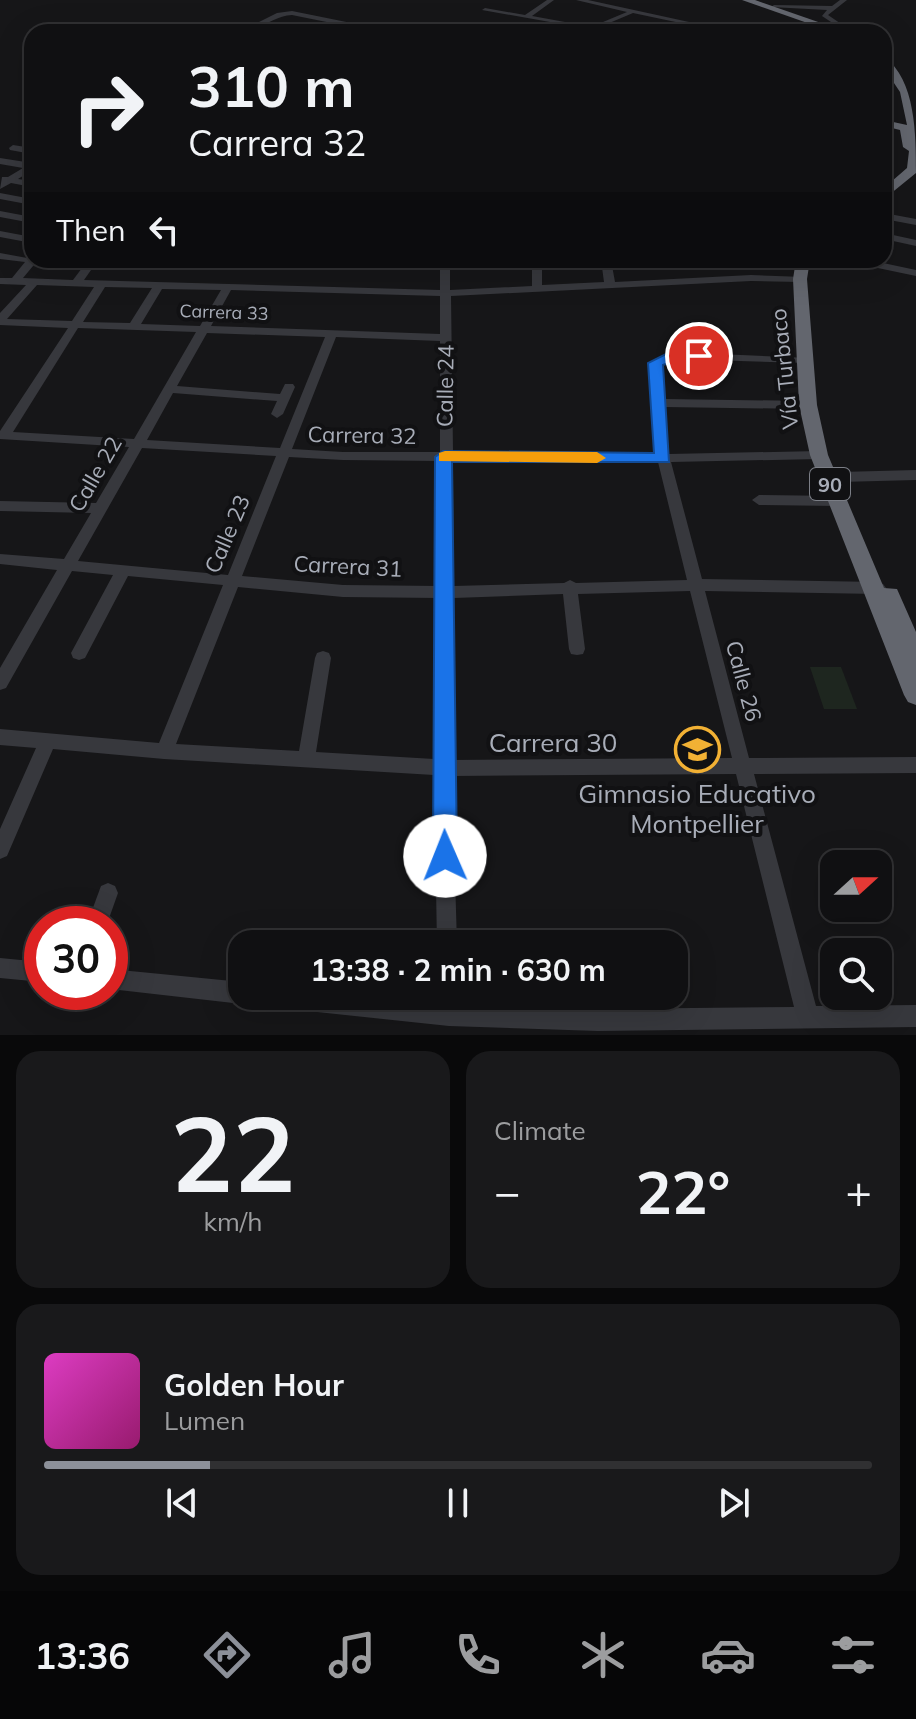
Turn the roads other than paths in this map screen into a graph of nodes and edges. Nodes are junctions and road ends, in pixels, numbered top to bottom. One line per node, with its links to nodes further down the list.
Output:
1 (551, 0): 10 (street)
2 (579, 0): 9 (street)
3 (735, 0): 16 (highway)
4 (746, 0): 6 (highway)
5 (844, 0): 7 (street)
6 (774, 7): 7 (street); 17 (highway)
7 (832, 8): 18 (street)
8 (485, 10): 10 (street)
9 (632, 13): 14 (street); 15 (street)
10 (527, 17): 13 (street)
11 (258, 24): 12 (street)
12 (343, 24)
13 (557, 24)
14 (596, 24)
15 (690, 24)
16 (807, 24)
17 (820, 24)
18 (836, 24)
19 (892, 72): 20 (highway)
20 (905, 92): 21 (highway); 23 (highway)
21 (892, 118)
22 (892, 124): 28 (highway)
23 (916, 139): 26 (highway)
24 (13, 148): 25 (street)
25 (24, 150)
26 (916, 152): 28 (highway)
27 (0, 161): 29 (street)
28 (915, 161): 33 (highway)
29 (24, 165)
30 (24, 170): 31 (street)
31 (5, 179): 32 (street)
32 (0, 186)
33 (892, 189)
34 (0, 196): 35 (street)
35 (24, 200)
36 (0, 214): 37 (street)
37 (24, 218)
38 (892, 218): 39 (street)
39 (916, 222)
40 (0, 234): 42 (street)
41 (892, 236): 43 (street)
42 (24, 238)
43 (916, 240)
44 (0, 256): 45 (street)
45 (24, 259)
46 (24, 263): 55 (street)
47 (87, 268): 57 (street)
48 (445, 268): 63 (street, Calle 24)
49 (537, 268): 62 (street)
50 (607, 268): 60 (street)
51 (813, 268): 82 (highway, Vía Turbaco / 90)
52 (892, 268): 54 (street)
53 (801, 269): 60 (street); 70 (highway, Vía Turbaco / 90)
54 (916, 273)
55 (5, 280): 56 (street)
56 (35, 281): 57 (street); 64 (street)
57 (77, 282): 58 (street)
58 (102, 283): 59 (street); 65 (street)
59 (159, 285): 61 (street); 66 (street)
60 (610, 286): 62 (street)
61 (228, 287): 63 (street); 67 (street, Calle 22)
62 (537, 289): 63 (street)
63 (446, 293): 69 (street, Calle 24)
64 (0, 321): 65 (street, Carrera 33)
65 (77, 324): 66 (street, Carrera 33); 75 (street)
66 (134, 326): 67 (street, Carrera 33)
67 (205, 329): 68 (street, Carrera 33); 71 (street, Calle 22)
68 (332, 334): 69 (street, Carrera 33); 77 (street, Calle 23)
69 (446, 338): 79 (street, Calle 24)
70 (805, 360): 72 (street, Calle 26); 73 (highway, Vía Turbaco / 90)
71 (170, 389): 74 (street); 76 (street, Calle 22)
72 (656, 403): 73 (street); 80 (street, Calle 26)
73 (808, 405): 78 (highway, Vía Turbaco / 90)
74 (277, 414)
75 (2, 435): 76 (street, Carrera 32)
76 (138, 444): 77 (street, Carrera 32); 86 (street, Calle 22)
77 (287, 453): 79 (street, Carrera 32); 90 (street, Calle 23)
78 (819, 455): 80 (street, Carrera 32); 84 (highway, Vía Turbaco / 90)
79 (443, 457): 80 (street, Carrera 32); 94 (street, Calle 24)
80 (663, 458): 91 (street, Calle 26)
81 (916, 475): 82 (street)
82 (840, 477): 93 (highway, Vía Turbaco / 90)
83 (759, 500): 84 (street)
84 (837, 501): 93 (highway, Vía Turbaco / 90)
85 (0, 506): 86 (street)
86 (101, 508): 88 (street, Calle 22)
87 (0, 559): 88 (street, Carrera 31)
88 (67, 565): 89 (street, Carrera 31); 99 (street, Calle 22)
89 (123, 571): 90 (street, Carrera 31); 97 (street)
90 (233, 581): 94 (street, Carrera 31); 103 (street, Calle 23)
91 (695, 585): 92 (street, Carrera 31); 93 (street, Carrera 31); 107 (street, Calle 26)
92 (570, 586): 94 (street, Carrera 31); 96 (street)
93 (879, 588): 95 (highway, Vía Turbaco / 90)
94 (447, 592): 106 (street, Calle 24)
95 (909, 648): 100 (highway, Vía Turbaco / 90)
96 (577, 649)
97 (79, 653)
98 (323, 658): 104 (street)
99 (0, 683)
100 (916, 695)
101 (0, 737): 102 (street, Carrera 30)
102 (48, 741): 103 (street, Carrera 30); 108 (street)
103 (164, 751): 104 (street, Carrera 30)
104 (306, 760): 106 (street, Carrera 30)
105 (916, 765): 107 (street, Carrera 30)
106 (443, 768): 107 (street, Carrera 30); 111 (street, Calle 24)
107 (742, 768): 117 (street, Calle 26)
108 (0, 850)
109 (108, 893): 110 (street)
110 (103, 906)
111 (447, 930)
112 (0, 968): 113 (street)
113 (24, 970)
114 (128, 981): 115 (street)
115 (228, 992)
116 (499, 1010): 117 (street)
117 (807, 1015): 118 (street)
118 (916, 1016)

